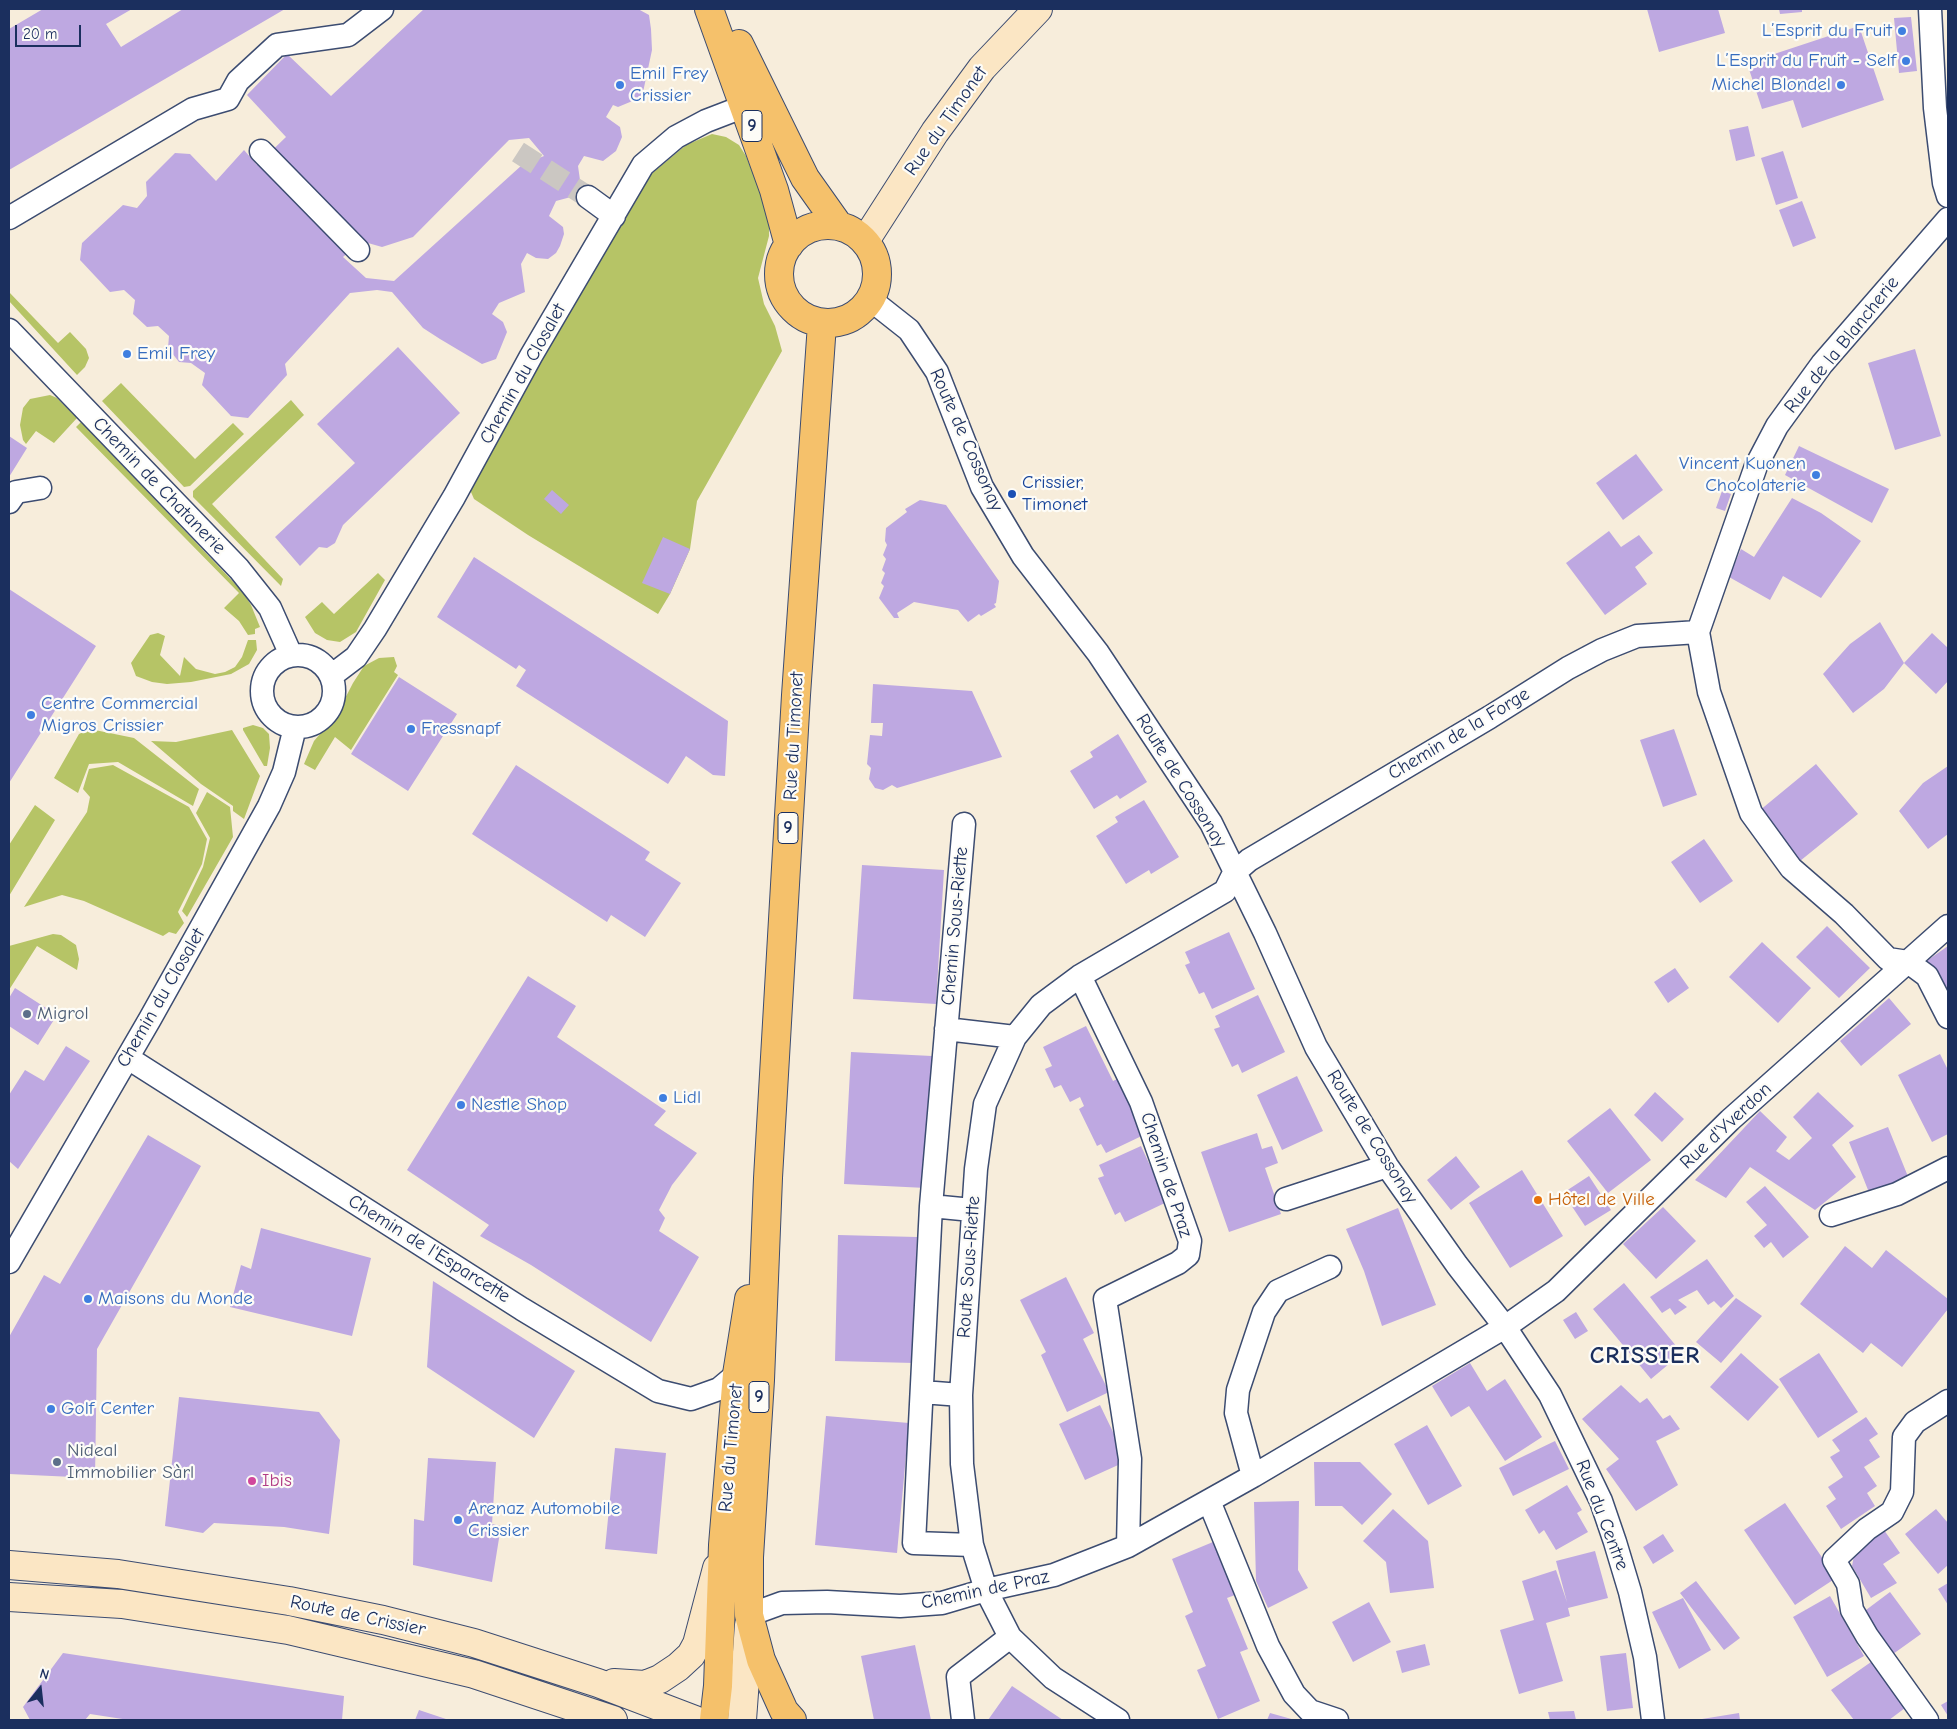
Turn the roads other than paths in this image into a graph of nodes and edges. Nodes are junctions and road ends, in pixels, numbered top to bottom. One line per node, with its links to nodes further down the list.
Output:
1 (382, 9): 11 (street)
2 (709, 9): 6 (main road, 9)
3 (721, 9): 13 (main road, 9)
4 (1038, 9): 14 (main road, Rue du Timonet)
5 (1930, 9): 8 (street)
6 (745, 106): 10 (street, Chemin du Closalet); 15 (main road, 9)
7 (261, 151): 16 (street)
8 (1948, 196)
9 (588, 197): 10 (street)
10 (614, 216): 24 (street, Chemin du Closalet)
11 (9, 218)
12 (1948, 219): 22 (street, Rue de la Blancherie)
13 (840, 226): 14 (main road, 9); 15 (main road)
14 (865, 241): 17 (main road)
15 (788, 245): 18 (main road)
16 (358, 250)
17 (871, 300): 18 (main road); 27 (street, Route de Cossonay)
18 (822, 324): 37 (main road, Rue du Timonet / 9)
19 (9, 330): 23 (street, Chemin de Chatanerie)
20 (40, 488): 21 (street)
21 (9, 502)
22 (1698, 632): 27 (street, Chemin de la Forge); 29 (street, Rue de la Blancherie)
23 (291, 655): 24 (street); 25 (street)
24 (331, 676): 25 (street)
25 (295, 727): 34 (street, Chemin du Closalet)
26 (964, 824): 32 (street, Chemin Sous-Riette)
27 (1234, 873): 30 (street, Route Sous-Riette); 35 (street, Route de Cossonay)
28 (1948, 926): 29 (street, Rue d'Yverdon)
29 (1908, 962): 31 (street); 46 (street, Rue d'Yverdon)
30 (1080, 976): 33 (street, Route Sous-Riette); 55 (street, Chemin de Praz)
31 (1948, 1017)
32 (946, 1029): 33 (street, Chemin Sous-Riette); 39 (street, Chemin Sous-Riette)
33 (1015, 1037): 40 (street, Route Sous-Riette)
34 (128, 1058): 42 (street, Chemin du Closalet); 47 (street, Chemin de l'Esparcette)
35 (1387, 1166): 38 (street); 46 (street, Route de Cossonay)
36 (1948, 1168): 41 (street)
37 (768, 1178): 47 (main road, Rue du Timonet / 9); 59 (main road, Rue du Timonet / 9)
38 (1286, 1199)
39 (931, 1206): 40 (street); 48 (street, Chemin Sous-Riette)
40 (972, 1210): 49 (street, Route Sous-Riette)
41 (1831, 1215)
42 (28, 1229): 43 (street); 44 (street, Chemin du Closalet)
43 (9, 1243)
44 (9, 1262)
45 (1330, 1267): 51 (street)
46 (1505, 1327): 51 (street, Chemin de Praz); 70 (street, Rue du Centre)
47 (737, 1374): 53 (main road, Rue du Timonet / 9)
48 (922, 1392): 49 (street); 54 (street, Chemin Sous-Riette)
49 (961, 1395): 54 (street, Route Sous-Riette)
50 (1948, 1401): 71 (street)
51 (1253, 1476): 52 (street, Chemin de Praz)
52 (1209, 1501): 55 (street, Chemin de Praz); 69 (street)
53 (723, 1545): 61 (main road); 64 (main road, Rue du Timonet / 9)
54 (972, 1545): 57 (street, Route Sous-Riette)
55 (1128, 1546): 57 (street, Chemin de Praz)
56 (15, 1561): 61 (main road, Route de Crissier)
57 (986, 1590): 59 (street, Chemin de Praz); 60 (street, Route Sous-Riette)
58 (9, 1597): 62 (main road, Route de Crissier)
59 (749, 1615): 65 (main road); 66 (main road, 9)
60 (1010, 1637): 67 (street); 68 (street, Route Sous-Riette)
61 (598, 1683): 63 (main road, Route de Crissier)
62 (602, 1718)
63 (696, 1720)
64 (714, 1720)
65 (742, 1720)
66 (792, 1720)
67 (963, 1720)
68 (1118, 1720)
69 (1337, 1720)
70 (1653, 1720)
71 (1927, 1720)

